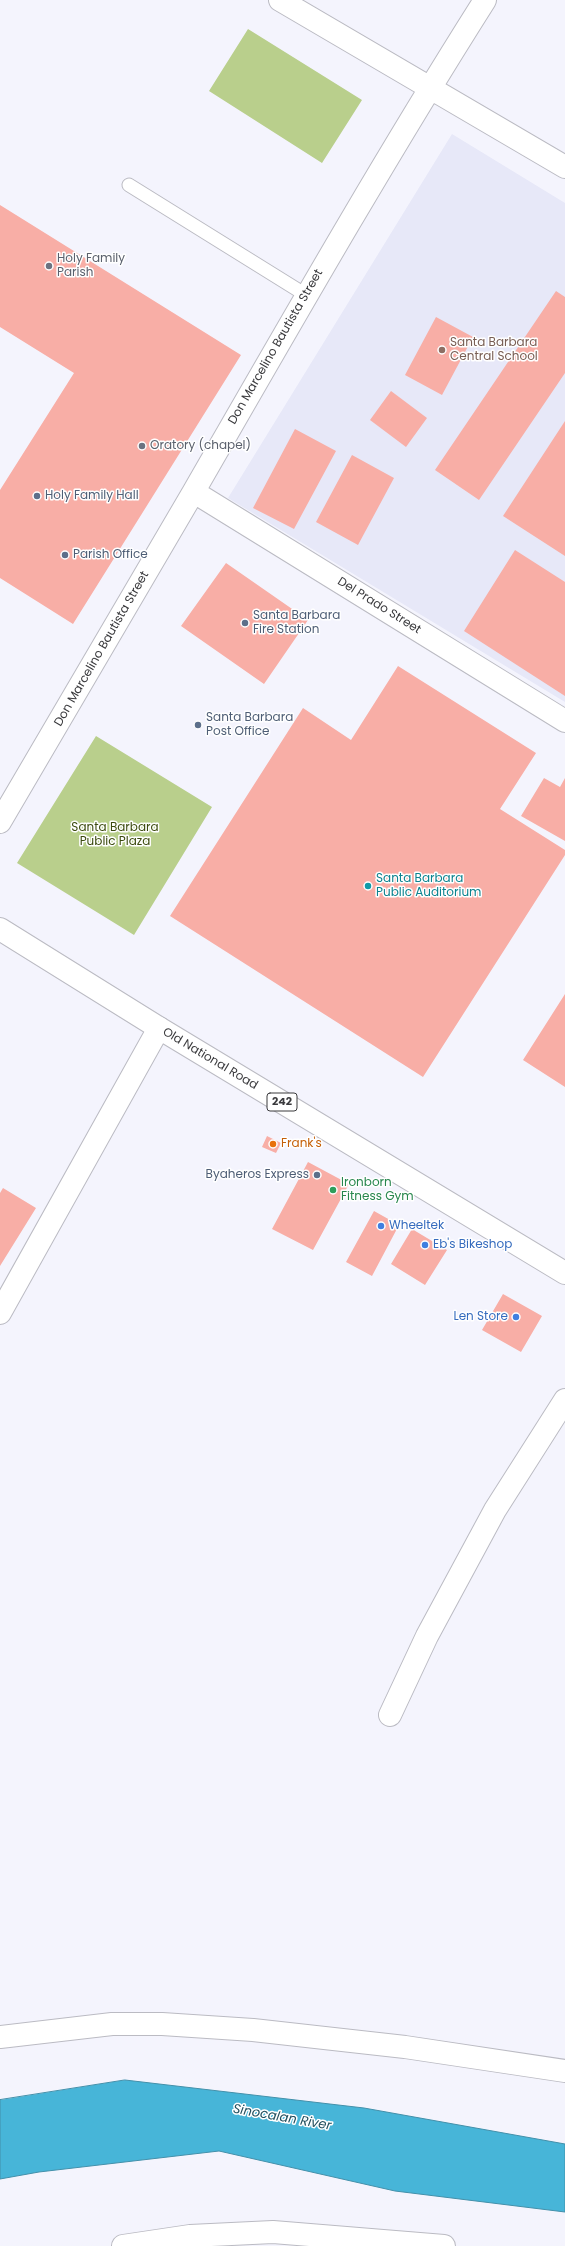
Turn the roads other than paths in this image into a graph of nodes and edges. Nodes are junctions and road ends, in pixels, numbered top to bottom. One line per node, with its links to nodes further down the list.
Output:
1 (280, 0): 3 (street)
2 (485, 0): 3 (street, Don Marcelino Bautista Street)
3 (429, 88): 4 (street); 6 (street, Don Marcelino Bautista Street)
4 (565, 167)
5 (129, 185): 6 (lane)
6 (306, 295): 7 (street, Don Marcelino Bautista Street)
7 (194, 492): 8 (street, Del Prado Street); 9 (street, Don Marcelino Bautista Street)
8 (565, 720)
9 (0, 822)
10 (0, 929): 11 (street, Old National Road / 242)
11 (159, 1028): 12 (street, Old National Road / 242); 13 (street)
12 (565, 1273)
13 (0, 1314)
14 (565, 1400): 15 (street)
15 (390, 1715)
16 (0, 2037): 17 (street)
17 (565, 2071)
18 (123, 2246): 19 (street)
19 (444, 2246)

